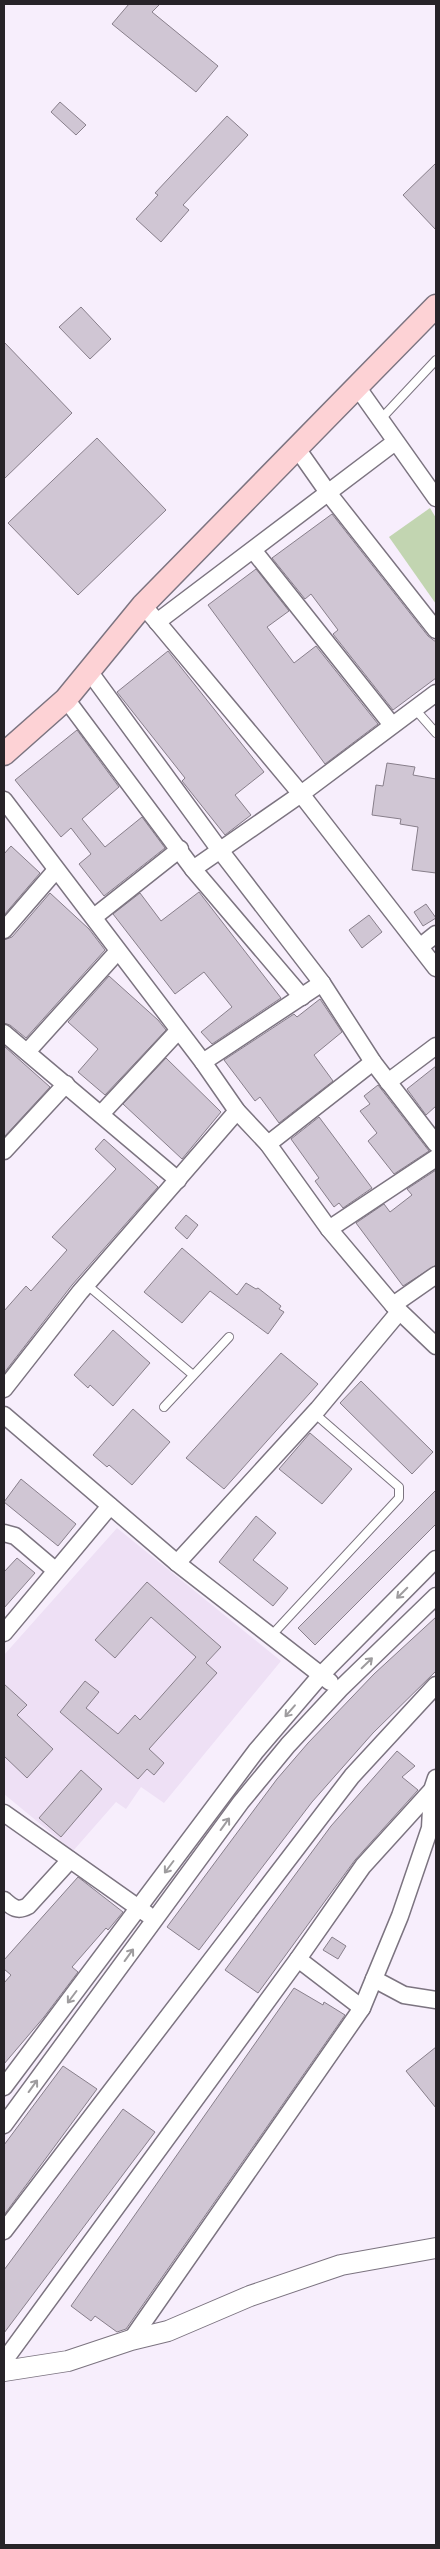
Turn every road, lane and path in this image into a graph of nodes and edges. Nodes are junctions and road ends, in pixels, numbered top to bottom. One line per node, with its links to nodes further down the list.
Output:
1 (436, 306): 3 (main road)
2 (434, 366): 4 (lane)
3 (358, 388): 4 (street); 6 (main road)
4 (380, 420): 5 (street)
5 (395, 442): 7 (street); 8 (street)
6 (296, 447): 7 (street); 10 (main road)
7 (329, 494): 9 (street); 12 (street)
8 (436, 498)
9 (252, 550): 11 (street); 17 (street)
10 (143, 605): 11 (street); 13 (main road)
11 (157, 622): 20 (street)
12 (436, 630)
13 (89, 671): 15 (main road); 23 (street)
14 (436, 693): 16 (street)
15 (66, 699): 19 (main road); 22 (street)
16 (414, 708): 17 (street); 18 (lane)
17 (392, 725): 20 (street)
18 (436, 733)
19 (4, 754)
20 (302, 794): 23 (street); 29 (street)
21 (4, 800): 25 (street)
22 (180, 849): 24 (street); 26 (street)
23 (219, 849): 24 (street); 32 (street)
24 (193, 869): 33 (street)
25 (56, 870): 26 (street); 27 (street)
26 (94, 917): 30 (street)
27 (4, 930)
28 (436, 934): 29 (street)
29 (421, 946): 31 (street)
30 (118, 951): 34 (street); 37 (street)
31 (436, 968)
32 (322, 983): 33 (street); 39 (street)
33 (302, 997): 38 (street)
34 (178, 1031): 38 (street); 43 (street)
35 (4, 1032): 37 (street)
36 (436, 1046): 40 (street)
37 (27, 1052): 41 (street)
38 (203, 1062): 42 (street)
39 (373, 1062): 40 (street); 44 (street)
40 (388, 1082): 45 (street)
41 (66, 1084): 43 (street); 46 (street)
42 (237, 1111): 44 (street); 48 (street)
43 (101, 1114): 48 (street)
44 (268, 1144): 49 (street)
45 (436, 1144)
46 (4, 1151)
47 (436, 1158): 49 (street)
48 (178, 1180): 51 (street)
49 (329, 1230): 52 (street)
50 (436, 1275): 52 (street)
51 (86, 1284): 55 (lane); 56 (street)
52 (396, 1309): 54 (street); 58 (street)
53 (229, 1337): 55 (lane)
54 (436, 1346)
55 (194, 1375): 57 (lane)
56 (4, 1389)
57 (164, 1407)
58 (314, 1413): 63 (street); 67 (lane)
59 (4, 1415): 60 (street)
60 (110, 1506): 63 (street); 64 (street)
61 (4, 1533): 64 (street)
62 (436, 1559): 68 (street, one-way to 68)
63 (177, 1563): 67 (street)
64 (56, 1570): 66 (street)
65 (436, 1596): 70 (street, one-way to 65)
66 (4, 1633)
67 (270, 1637): 68 (street)
68 (321, 1675): 70 (street); 75 (street, one-way to 75)
69 (436, 1685): 83 (street)
70 (340, 1689): 76 (street, one-way to 70)
71 (434, 1784): 77 (street); 78 (street)
72 (4, 1813): 73 (street)
73 (70, 1860): 74 (street); 75 (street)
74 (4, 1900)
75 (138, 1909): 76 (street); 81 (street, one-way to 81)
76 (156, 1919): 82 (street, one-way to 76)
77 (298, 1959): 80 (street); 86 (street)
78 (374, 1979): 79 (street); 80 (street)
79 (436, 2000)
80 (362, 2008): 85 (street)
81 (4, 2087)
82 (4, 2125)
83 (4, 2231)
84 (436, 2248): 85 (street)
85 (131, 2340): 87 (street)
86 (4, 2361)
87 (4, 2371)

